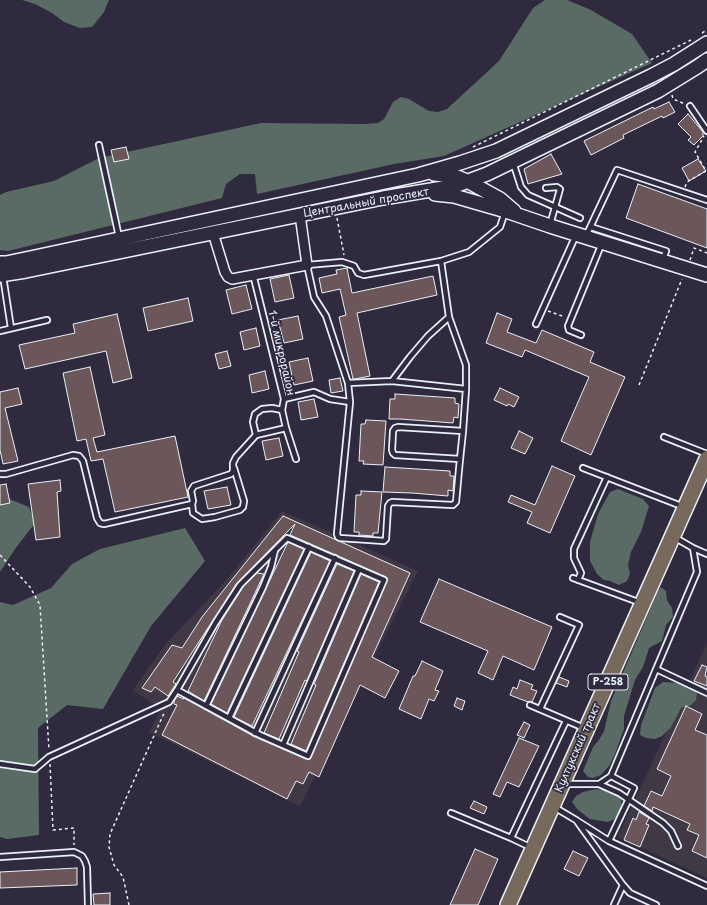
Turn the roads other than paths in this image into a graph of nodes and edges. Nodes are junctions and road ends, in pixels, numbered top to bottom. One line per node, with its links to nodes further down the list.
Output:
1 (704, 38): 3 (main road, Центральный проспект)
2 (707, 60): 4 (main road, Центральный проспект)
3 (674, 64): 4 (main road); 6 (main road, Центральный проспект)
4 (682, 77): 8 (main road, Центральный проспект)
5 (690, 106): 7 (lane)
6 (555, 122): 8 (main road); 12 (main road, Центральный проспект)
7 (707, 131)
8 (561, 137): 10 (main road, Центральный проспект)
9 (99, 145): 24 (lane)
10 (513, 162): 11 (main road, Центральный проспект); 18 (lane)
11 (500, 168): 13 (main road, Центральный проспект); 17 (main road)
12 (418, 175): 13 (main road); 24 (main road, Центральный проспект)
13 (469, 182): 15 (main road, Центральный проспект); 17 (main road)
14 (546, 188): 18 (lane)
15 (419, 193): 17 (main road); 19 (main road, Центральный проспект)
16 (707, 200): 23 (lane)
17 (503, 205): 21 (main road); 27 (lane)
18 (556, 207): 20 (lane); 21 (lane)
19 (300, 215): 22 (main road, Центральный проспект); 28 (street)
20 (580, 218)
21 (550, 226): 23 (main road)
22 (213, 233): 29 (main road, Центральный проспект); 30 (street)
23 (584, 233): 25 (main road); 26 (lane); 34 (lane)
24 (120, 239): 29 (main road, Центральный проспект)
25 (602, 243): 26 (main road); 37 (lane)
26 (662, 261): 31 (main road)
27 (441, 262): 28 (lane); 32 (lane)
28 (307, 265): 30 (street); 39 (lane)
29 (1, 271): 35 (lane)
30 (253, 274): 41 (lane, 1-й микрорайон)
31 (707, 275)
32 (449, 317): 38 (lane); 40 (lane)
33 (47, 320): 35 (lane)
34 (536, 324)
35 (11, 328): 36 (lane)
36 (0, 330)
37 (581, 335)
38 (392, 381): 39 (lane); 40 (lane)
39 (348, 384): 42 (lane)
40 (466, 389): 45 (lane)
41 (284, 399): 42 (lane); 43 (lane, 1-й микрорайон)
42 (350, 402): 50 (lane)
43 (282, 410): 44 (lane); 46 (lane, 1-й микрорайон)
44 (286, 428): 46 (lane); 49 (lane)
45 (463, 431): 50 (lane); 50 (lane)
46 (256, 435): 52 (lane)
47 (664, 437): 48 (lane)
48 (707, 454)
49 (296, 459)
50 (460, 459)
51 (707, 459): 57 (main road, Култукский тракт / Р-258)
52 (234, 468): 56 (lane); 56 (lane)
53 (583, 468): 55 (lane)
54 (0, 474): 56 (lane)
55 (607, 477): 57 (lane); 65 (lane)
56 (192, 504)
57 (686, 508): 58 (main road, Култукский тракт / Р-258)
58 (672, 536): 60 (lane); 65 (main road, Култукский тракт / Р-258)
59 (309, 547): 61 (lane); 63 (lane); 73 (lane)
60 (693, 548): 62 (lane); 67 (lane)
61 (275, 550): 68 (lane); 71 (lane)
62 (707, 554)
63 (335, 558): 64 (lane); 76 (lane)
64 (359, 569): 77 (lane); 77 (lane)
65 (643, 604): 75 (main road, Култукский тракт / Р-258)
66 (560, 617): 72 (lane)
67 (656, 669): 69 (lane); 79 (lane)
68 (177, 690): 71 (lane); 78 (lane)
69 (707, 693)
70 (530, 705): 72 (lane)
71 (206, 706): 73 (lane)
72 (540, 710): 74 (lane)
73 (229, 718): 76 (lane)
74 (566, 721): 75 (lane); 86 (lane)
75 (587, 729): 80 (main road, Култукский тракт / Р-258)
76 (255, 733): 77 (lane)
77 (283, 745)
78 (0, 764)
79 (611, 776): 81 (lane); 82 (lane)
80 (563, 784): 81 (lane); 83 (main road, Култукский тракт / Р-258)
81 (599, 784): 82 (lane)
82 (629, 800): 87 (lane); 88 (lane)
83 (552, 806): 85 (lane); 89 (main road, Култукский тракт / Р-258)
84 (452, 813): 86 (lane)
85 (576, 820): 87 (lane); 91 (lane)
86 (511, 838): 89 (lane)
87 (609, 841): 92 (lane)
88 (678, 846)
89 (533, 848): 94 (main road, Култукский тракт / Р-258)
90 (0, 857): 93 (lane)
91 (623, 886): 95 (lane); 96 (lane)
92 (707, 886)
93 (88, 905)
94 (508, 905)
95 (614, 905)
96 (656, 905)

